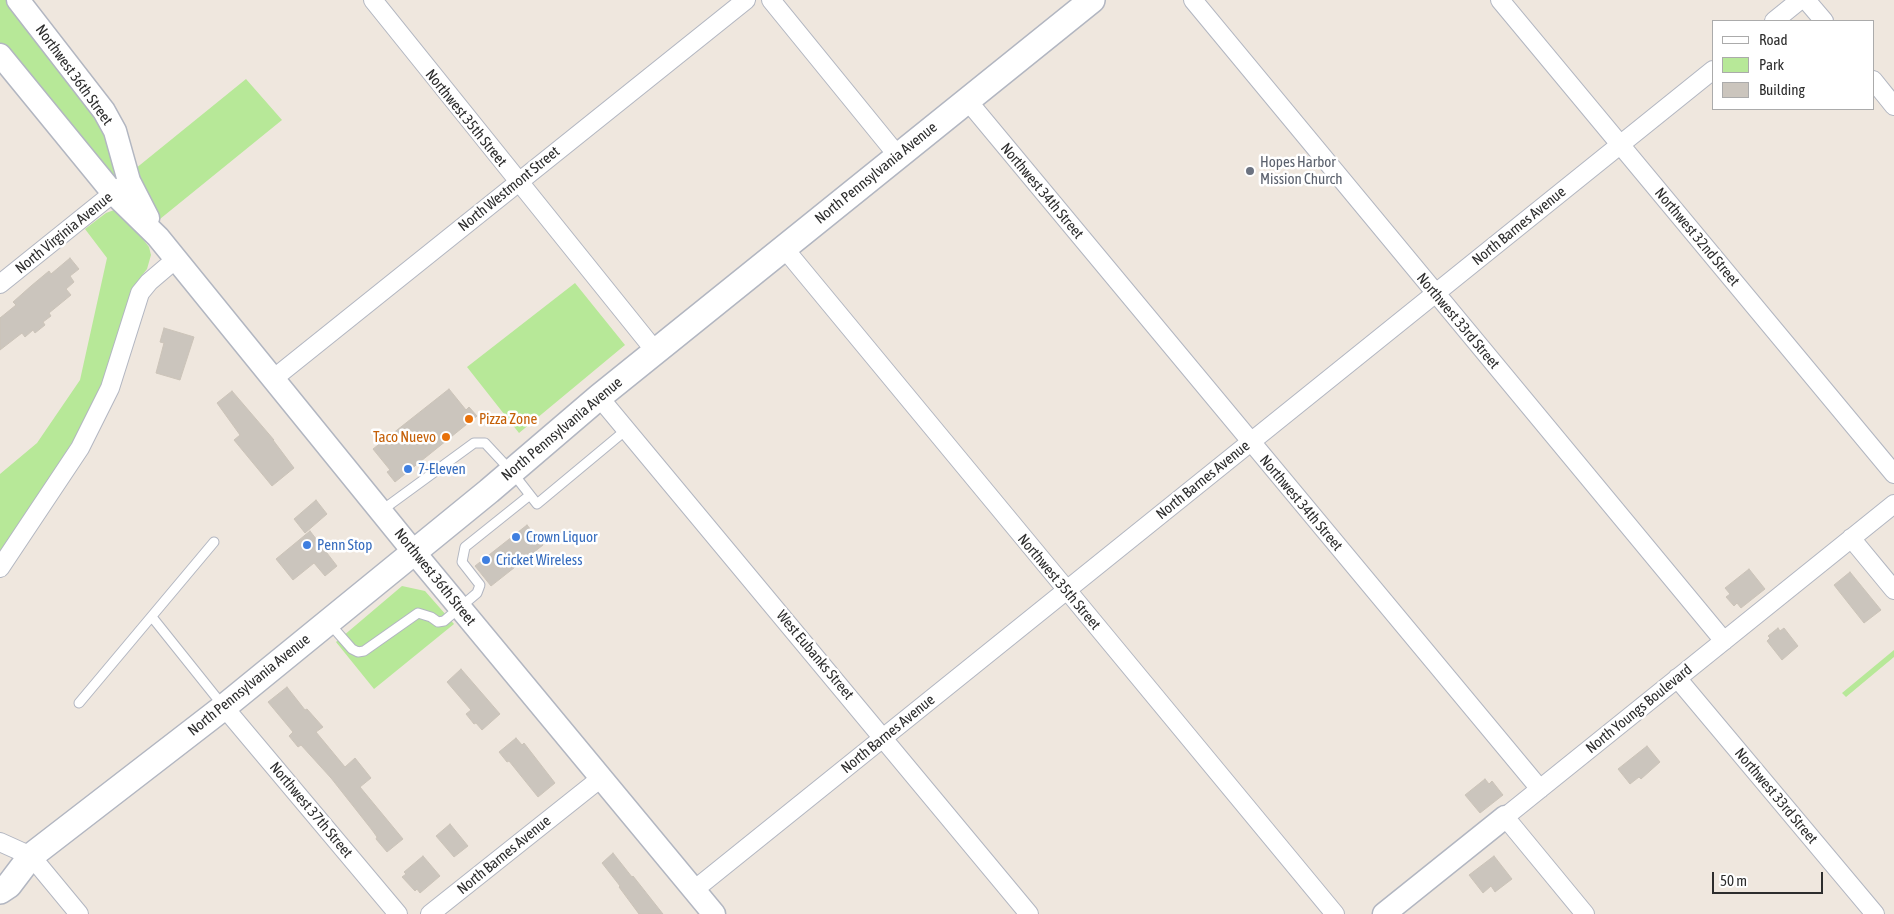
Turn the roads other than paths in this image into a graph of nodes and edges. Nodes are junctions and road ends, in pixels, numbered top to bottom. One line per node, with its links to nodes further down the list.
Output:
1 (18, 0): 20 (street, Northwest 36th Street)
2 (373, 0): 19 (street, Northwest 35th Street)
3 (746, 0): 19 (street, North Westmont Street)
4 (771, 0): 18 (street)
5 (1194, 0): 24 (street, Northwest 33rd Street)
6 (1500, 0): 17 (street, Northwest 32nd Street)
7 (1800, 0): 10 (street)
8 (1806, 0): 11 (street)
9 (1090, 1): 15 (main road, North Pennsylvania Avenue)
10 (1775, 20)
11 (1823, 20)
12 (0, 55): 20 (street, Northwest 36th Street)
13 (1712, 71): 17 (street, North Barnes Avenue)
14 (1874, 81): 16 (street)
15 (968, 100): 18 (main road, North Pennsylvania Avenue); 29 (street, Northwest 34th Street)
16 (1894, 106)
17 (1620, 145): 24 (street, North Barnes Avenue); 31 (street, Northwest 32nd Street)
18 (898, 156): 21 (main road, North Pennsylvania Avenue)
19 (518, 182): 25 (street, Northwest 35th Street); 26 (street, North Westmont Street)
20 (121, 187): 22 (street, Northwest 36th Street); 23 (street, North Virginia Avenue)
21 (784, 248): 25 (main road, North Pennsylvania Avenue); 40 (street, Northwest 35th Street)
22 (176, 259): 26 (street, Northwest 36th Street); 38 (street)
23 (0, 284)
24 (1435, 294): 29 (street, North Barnes Avenue); 44 (street, Northwest 33rd Street)
25 (656, 352): 27 (main road, North Pennsylvania Avenue)
26 (273, 379): 34 (street, Northwest 36th Street)
27 (599, 397): 28 (street, West Eubanks Street); 30 (main road, North Pennsylvania Avenue)
28 (626, 430): 32 (lane); 48 (street, West Eubanks Street)
29 (1250, 442): 40 (street, North Barnes Avenue); 50 (street, Northwest 34th Street)
30 (512, 472): 32 (lane); 34 (lane); 37 (main road, North Pennsylvania Avenue)
31 (1894, 474)
32 (530, 495): 41 (lane)
33 (1894, 504): 35 (street, North Youngs Boulevard)
34 (381, 511): 37 (street, Northwest 36th Street)
35 (1851, 538): 39 (street); 44 (street, North Youngs Boulevard)
36 (214, 542): 42 (lane)
37 (413, 551): 41 (street, Northwest 36th Street); 43 (main road, North Pennsylvania Avenue)
38 (0, 568)
39 (1894, 590)
40 (1066, 591): 48 (street, North Barnes Avenue); 62 (street, Northwest 35th Street)
41 (460, 608): 43 (lane); 49 (street, Northwest 36th Street)
42 (152, 618): 46 (lane); 47 (lane)
43 (328, 621): 47 (main road, North Pennsylvania Avenue)
44 (1724, 640): 45 (street, North Youngs Boulevard)
45 (1677, 678): 50 (street, North Youngs Boulevard); 65 (street, Northwest 33rd Street)
46 (79, 703)
47 (224, 707): 53 (main road, North Pennsylvania Avenue); 58 (street, Northwest 37th Street)
48 (884, 738): 55 (street, North Barnes Avenue); 61 (street, West Eubanks Street)
49 (601, 778): 55 (street, Northwest 36th Street); 59 (street, North Barnes Avenue)
50 (1540, 789): 51 (street, North Youngs Boulevard)
51 (1505, 817): 63 (street, North Youngs Boulevard); 64 (street)
52 (0, 842): 53 (street)
53 (31, 856): 54 (main road, North Pennsylvania Avenue); 56 (main road, North Pennsylvania Avenue); 57 (street)
54 (0, 868)
55 (694, 890): 60 (street, Northwest 36th Street)
56 (0, 891)
57 (79, 914)
58 (398, 914)
59 (430, 914)
60 (714, 914)
61 (1029, 914)
62 (1335, 914)
63 (1384, 914)
64 (1585, 914)
65 (1875, 914)

